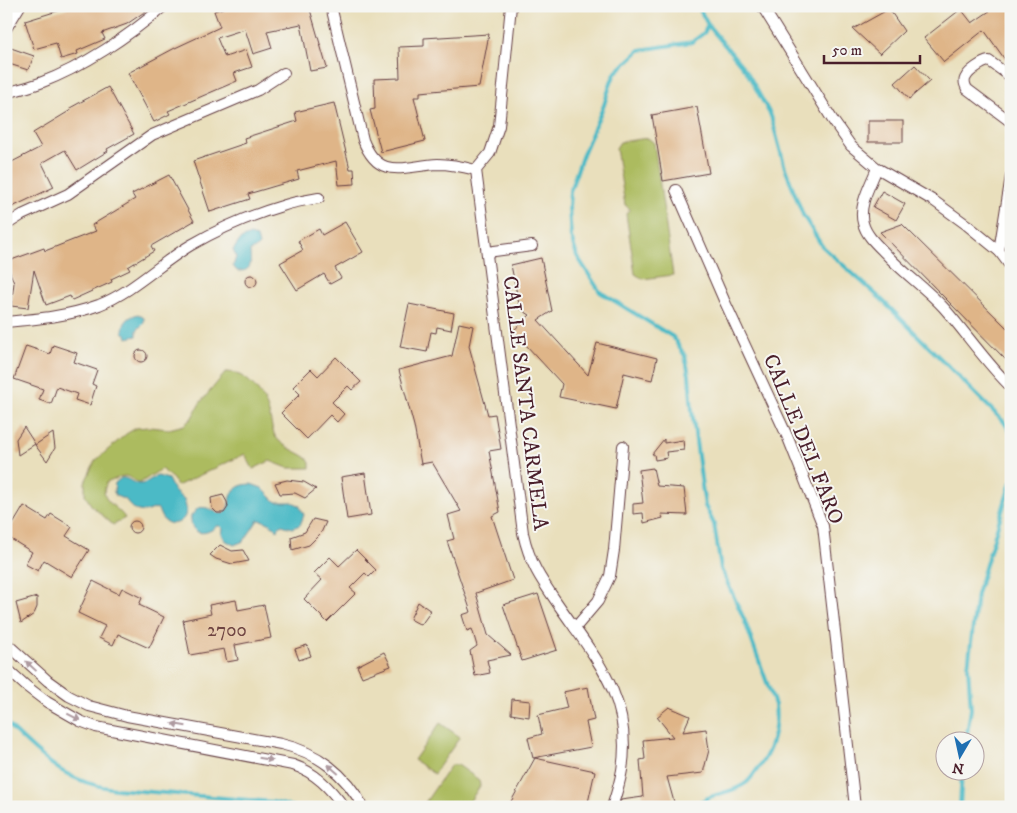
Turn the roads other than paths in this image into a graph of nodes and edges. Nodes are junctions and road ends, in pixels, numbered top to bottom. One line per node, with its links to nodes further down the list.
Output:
1 (20, 6): 6 (street)
2 (164, 6): 9 (street)
3 (331, 6): 12 (street)
4 (511, 6): 12 (street)
5 (762, 6): 11 (street)
6 (6, 30)
7 (284, 73): 16 (street)
8 (1011, 76): 10 (street)
9 (6, 93)
10 (1011, 122)
11 (877, 168): 18 (street); 22 (street)
12 (476, 170): 19 (street, CALLE SANTA CARMELA)
13 (1011, 176): 18 (street)
14 (676, 190): 32 (street, CALLE DEL FARO)
15 (319, 198): 21 (street)
16 (6, 224)
17 (532, 246): 19 (street)
18 (999, 251): 20 (street)
19 (487, 252): 24 (street, CALLE SANTA CARMELA)
20 (1011, 267)
21 (6, 322)
22 (1011, 387)
23 (623, 446): 24 (street)
24 (575, 628): 31 (street, CALLE SANTA CARMELA)
25 (6, 643): 27 (street, one-way to 25)
26 (6, 668): 28 (street, one-way to 28)
27 (240, 736): 28 (street); 30 (street, one-way to 27)
28 (237, 754): 29 (street, one-way to 29)
29 (344, 807)
30 (363, 807)
31 (612, 807)
32 (855, 807)

